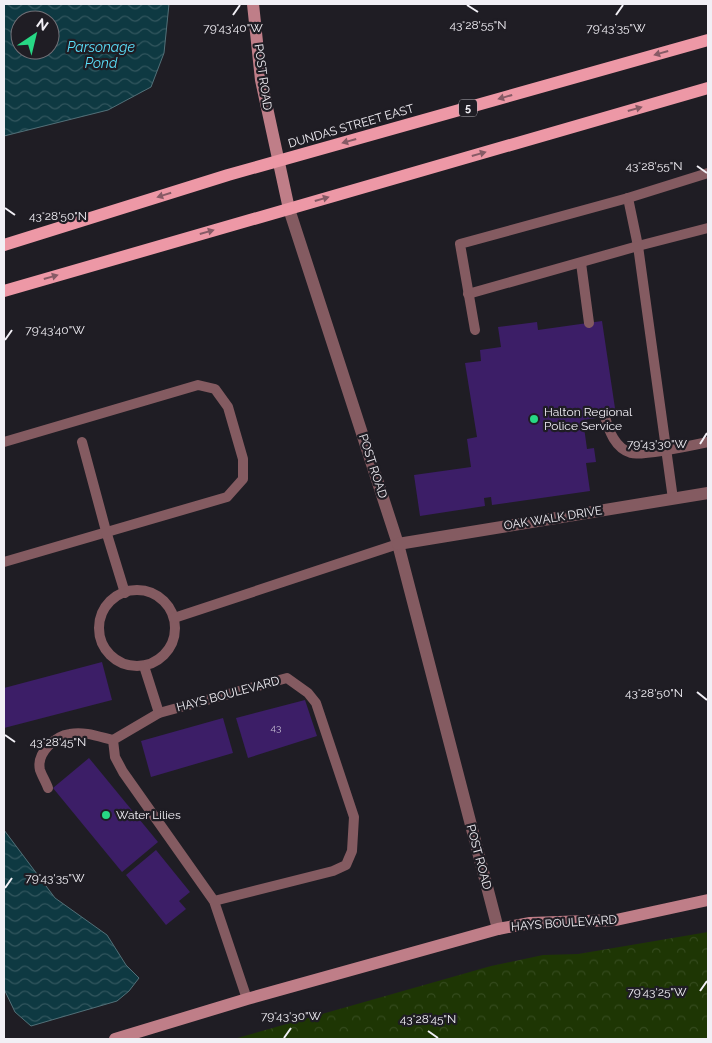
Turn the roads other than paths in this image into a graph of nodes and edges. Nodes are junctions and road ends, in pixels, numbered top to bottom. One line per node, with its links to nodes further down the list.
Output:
1 (254, 4): 4 (street, POST ROAD)
2 (708, 40): 4 (main road, DUNDAS STREET EAST / 5, one-way to 4)
3 (708, 88): 7 (main road, one-way to 3)
4 (280, 161): 7 (street, POST ROAD); 9 (main road, DUNDAS STREET EAST / 5, one-way to 9)
5 (708, 173): 6 (lane)
6 (628, 198): 10 (lane); 13 (lane)
7 (289, 209): 12 (main road, one-way to 7); 24 (street, POST ROAD)
8 (708, 228): 10 (lane)
9 (4, 245)
10 (638, 246): 11 (lane); 20 (lane)
11 (581, 263): 13 (lane); 14 (lane)
12 (4, 291)
13 (468, 294): 15 (lane)
14 (590, 323)
15 (475, 330)
16 (605, 417): 20 (lane)
17 (4, 442): 23 (lane)
18 (82, 442): 23 (lane)
19 (708, 442): 20 (lane)
20 (666, 450): 22 (lane)
21 (708, 493): 22 (street, OAK WALK DRIVE)
22 (673, 499): 24 (street, OAK WALK DRIVE)
23 (106, 531): 25 (lane); 26 (lane)
24 (398, 544): 27 (lane); 34 (street, POST ROAD)
25 (4, 562)
26 (125, 592): 27 (lane); 28 (lane)
27 (174, 618): 28 (lane)
28 (144, 666): 29 (lane)
29 (159, 713): 30 (lane, HAYS BOULEVARD); 33 (lane, HAYS BOULEVARD)
30 (113, 740): 31 (lane); 33 (lane)
31 (48, 788)
32 (708, 900): 34 (street, HAYS BOULEVARD)
33 (214, 901): 35 (lane)
34 (498, 929): 35 (street, HAYS BOULEVARD)
35 (247, 999): 36 (street, HAYS BOULEVARD)
36 (115, 1039)

